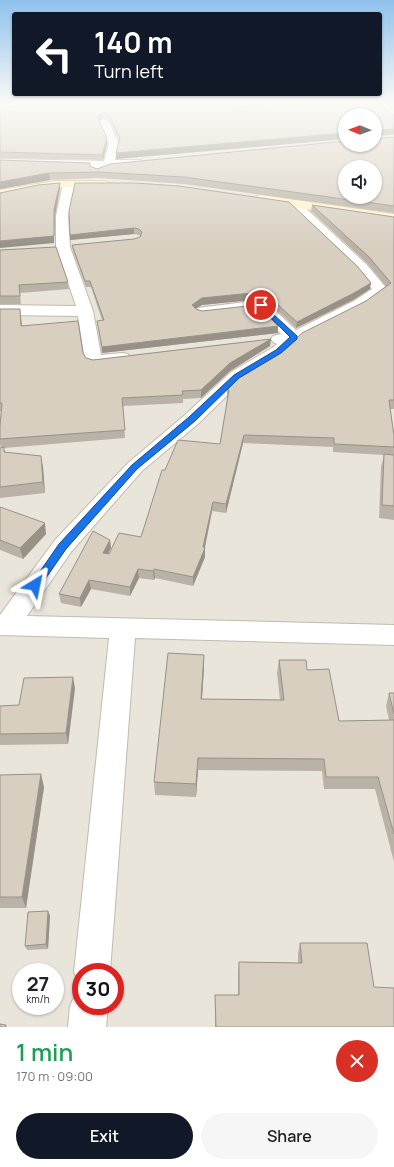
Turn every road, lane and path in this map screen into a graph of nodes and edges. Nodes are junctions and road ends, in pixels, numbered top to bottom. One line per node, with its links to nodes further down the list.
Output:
1 (112, 151): 4 (street)
2 (148, 161): 4 (street)
3 (0, 162): 4 (street)
4 (108, 165): 5 (street)
5 (62, 184): 6 (street); 7 (street); 12 (street)
6 (116, 184)
7 (0, 194)
8 (247, 197): 9 (street)
9 (294, 204): 10 (street); 16 (street)
10 (394, 218)
11 (79, 245): 12 (street)
12 (57, 248): 15 (street)
13 (0, 310): 15 (street)
14 (202, 311): 16 (street)
15 (85, 312): 18 (street)
16 (294, 337): 17 (street); 19 (street)
17 (264, 341)
18 (140, 356)
19 (4, 624): 20 (street)
20 (123, 628): 21 (street); 22 (street)
21 (394, 635)
22 (93, 963)
23 (88, 1015): 24 (street)
24 (87, 1027)

